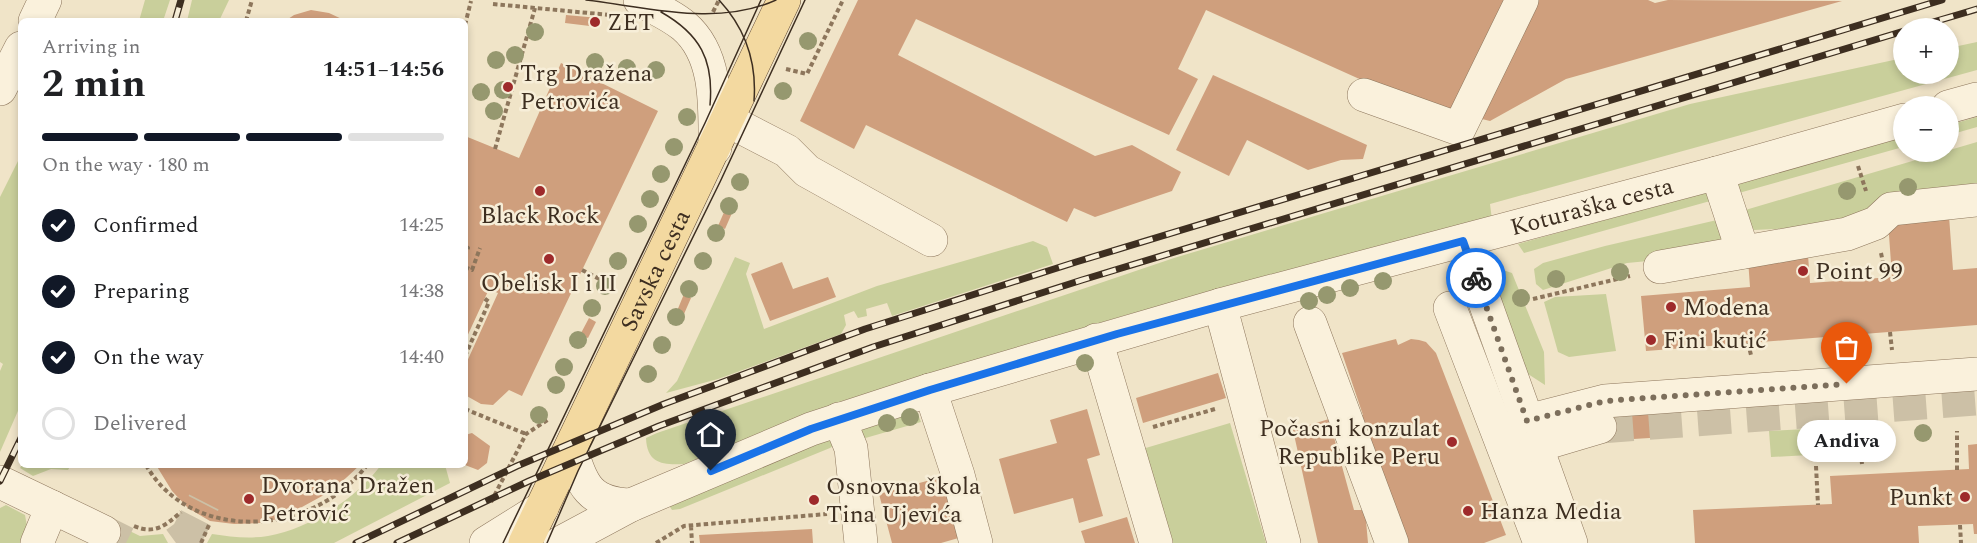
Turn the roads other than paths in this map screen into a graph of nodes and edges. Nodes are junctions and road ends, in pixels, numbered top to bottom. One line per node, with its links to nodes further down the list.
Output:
1 (45, 0): 5 (street)
2 (640, 0): 12 (street)
3 (1522, 0): 8 (street)
4 (778, 1): 12 (main road, Savska cesta)
5 (36, 18)
6 (18, 54): 7 (street)
7 (0, 89)
8 (1364, 95)
9 (1977, 99): 10 (street)
10 (1959, 104)
11 (1893, 123): 13 (street, Koturaška cesta)
12 (721, 134): 15 (street); 28 (main road, Savska cesta)
13 (1717, 173): 16 (street, Koturaška cesta); 17 (street)
14 (1977, 200): 17 (street)
15 (931, 240)
16 (1463, 241): 19 (street, Koturaška cesta); 27 (street)
17 (1743, 252): 18 (street)
18 (1660, 267)
19 (1220, 305): 22 (street, Koturaška cesta); 41 (street)
20 (1449, 308): 43 (street)
21 (1310, 323): 42 (street)
22 (1096, 340): 24 (street, Koturaška cesta); 40 (street)
23 (1977, 374): 27 (street)
24 (930, 390): 25 (street, Koturaška cesta); 39 (street)
25 (839, 419): 30 (street, Koturaška cesta); 38 (street)
26 (1600, 427): 27 (street)
27 (1532, 434): 44 (street)
28 (571, 448): 30 (street); 32 (main road, Savska cesta)
29 (0, 482): 31 (street)
30 (632, 505): 37 (street, Koturaška cesta)
31 (52, 507): 33 (street); 34 (street)
32 (542, 508): 35 (street); 36 (main road, Savska cesta)
33 (91, 533)
34 (37, 543)
35 (486, 543)
36 (525, 543)
37 (560, 543)
38 (861, 543)
39 (976, 543)
40 (1156, 543)
41 (1284, 543)
42 (1392, 543)
43 (1540, 543)
44 (1571, 543)

